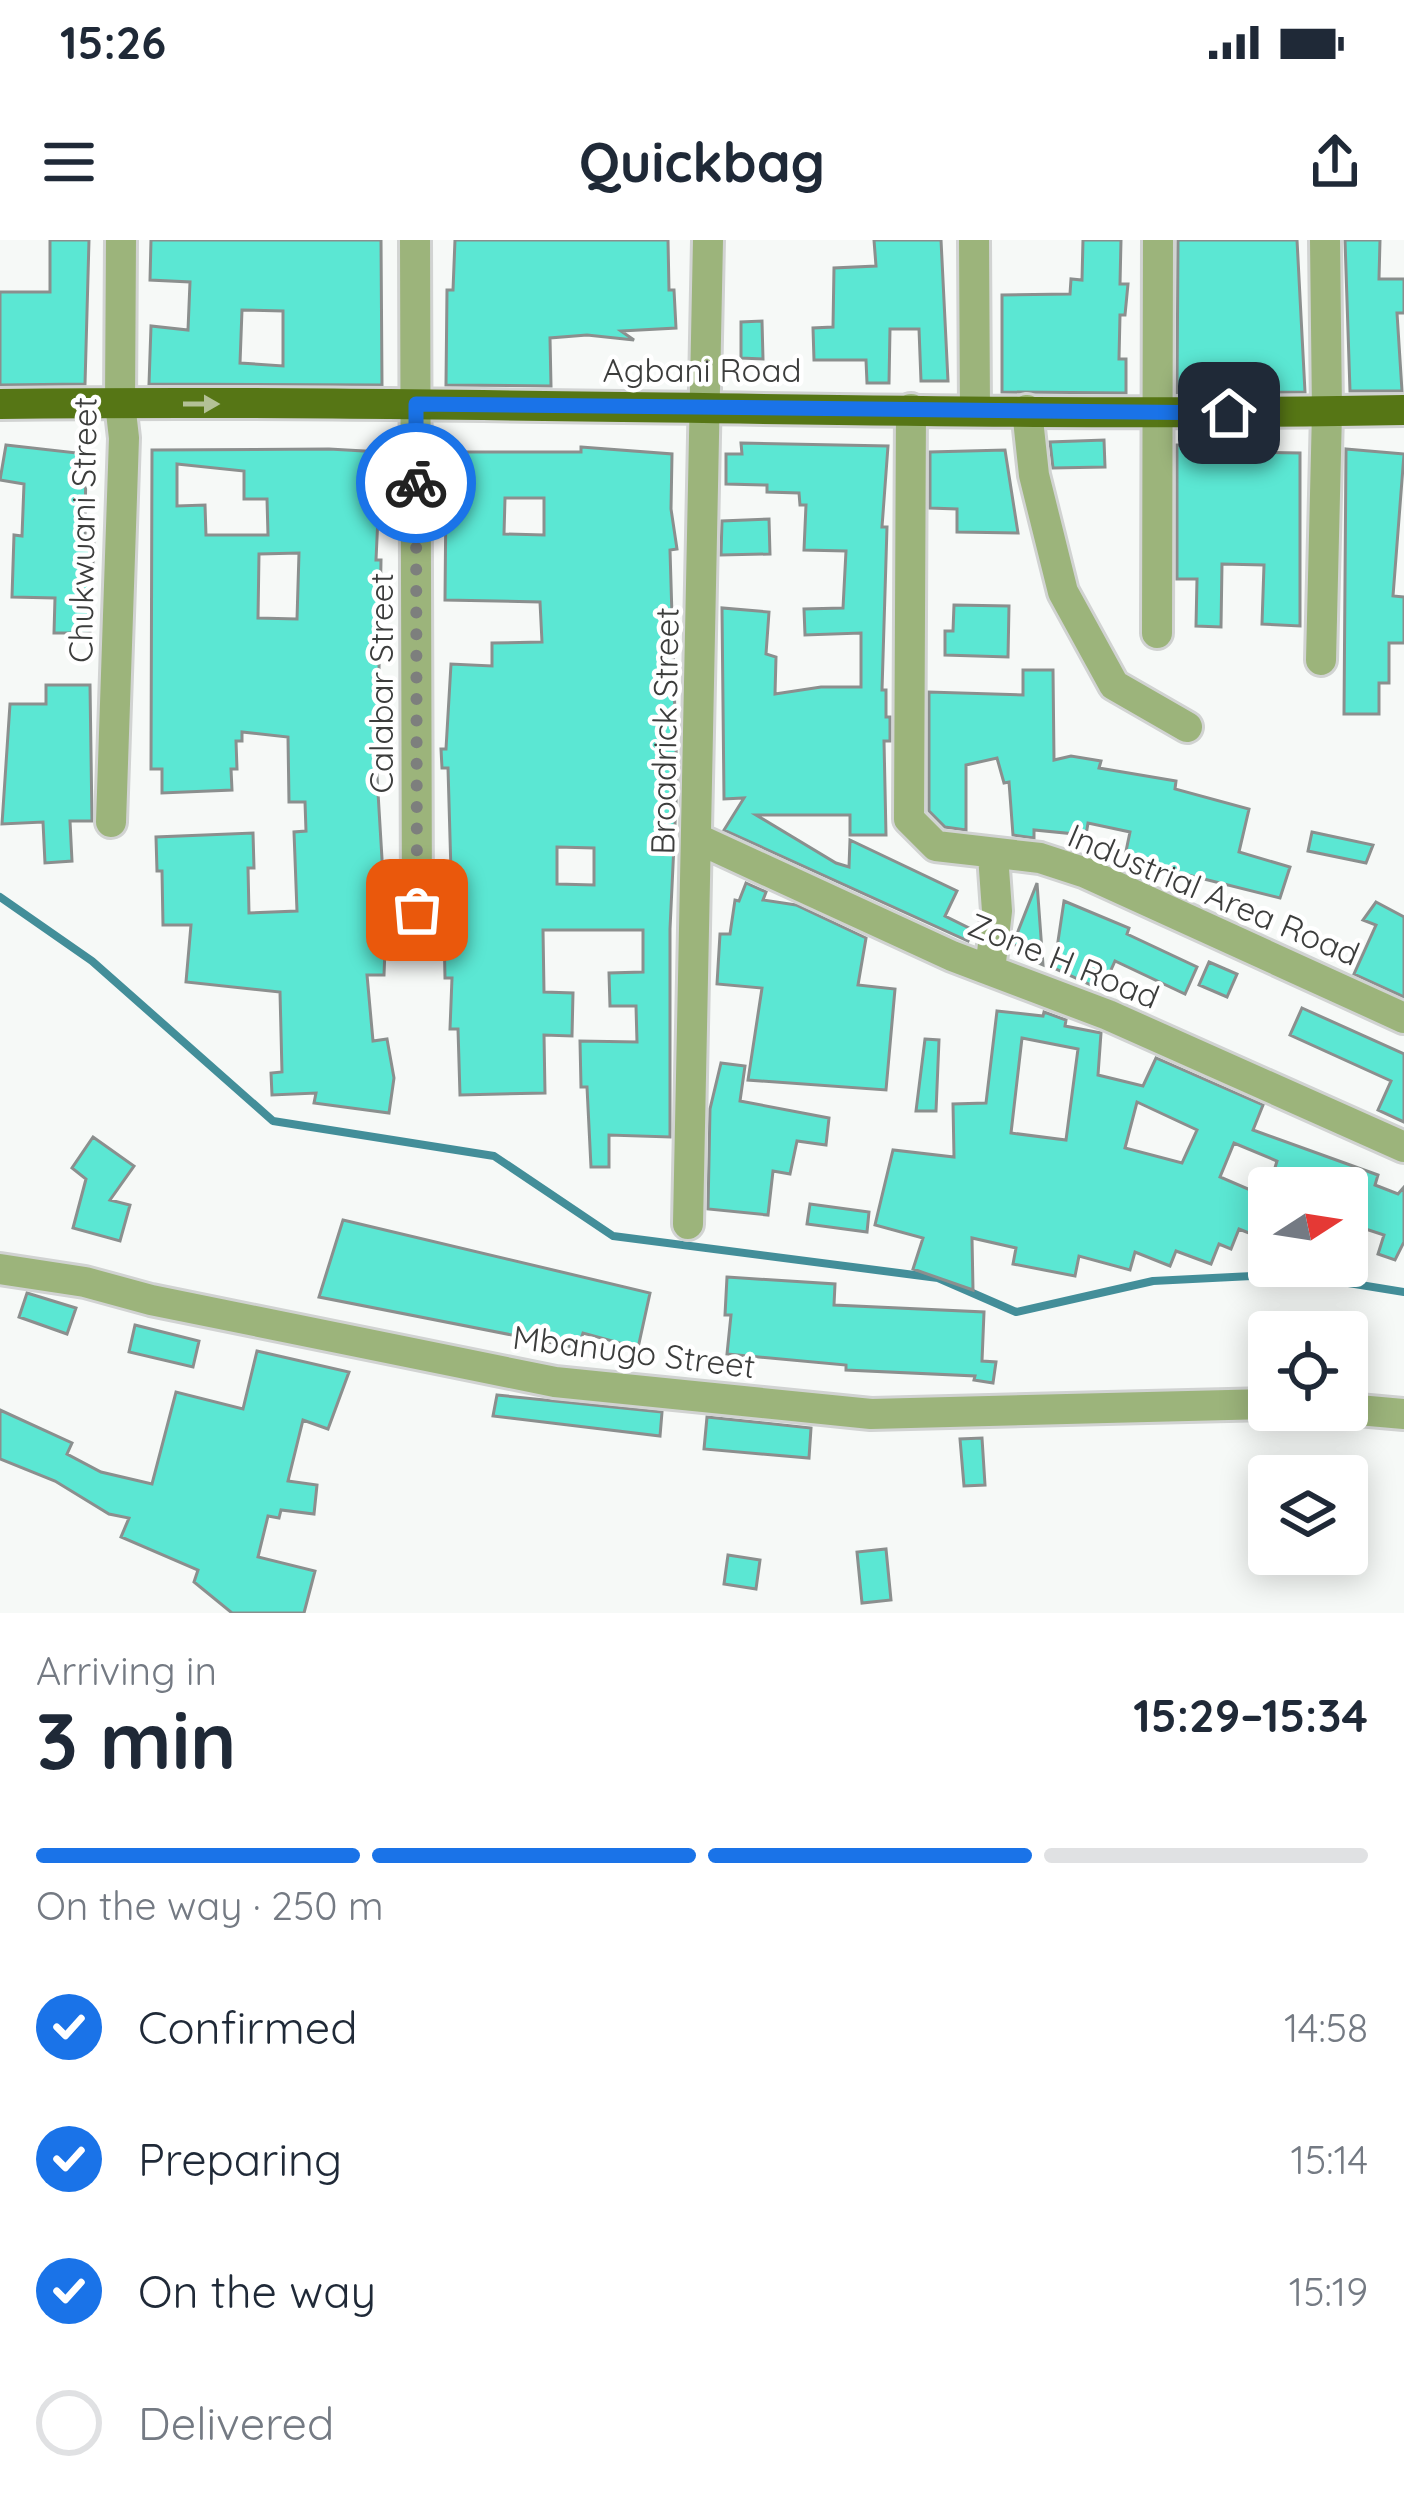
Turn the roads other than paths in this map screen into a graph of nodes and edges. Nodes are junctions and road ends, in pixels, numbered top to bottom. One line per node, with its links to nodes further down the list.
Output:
1 (121, 240): 8 (street, Chukwuani Street)
2 (415, 240): 9 (street, Calabar Street)
3 (708, 240): 10 (street, Broadrick Street)
4 (974, 240): 12 (street)
5 (1158, 240): 15 (street)
6 (1325, 240): 16 (street)
7 (0, 404): 8 (main road, Agbani Road)
8 (120, 404): 9 (main road, Agbani Road, one-way to 9); 20 (street, Chukwuani Street)
9 (416, 404): 10 (main road, Agbani Road); 23 (street, Calabar Street)
10 (707, 406): 11 (main road, Agbani Road); 21 (street, Broadrick Street)
11 (910, 409): 12 (main road, Agbani Road); 22 (street, Industrial Area Road)
12 (975, 410): 13 (main road, Agbani Road)
13 (1027, 410): 15 (main road, Agbani Road); 19 (street)
14 (1404, 410): 16 (main road, Agbani Road)
15 (1160, 412): 16 (main road, Agbani Road); 17 (street)
16 (1327, 412): 18 (street)
17 (1157, 633)
18 (1322, 660)
19 (1187, 727)
20 (111, 822)
21 (698, 839): 24 (street, Zone H Road); 27 (street, Broadrick Street)
22 (993, 855): 24 (street); 25 (street, Industrial Area Road)
23 (417, 910)
24 (990, 970): 26 (street, Zone H Road)
25 (1404, 1018)
26 (1404, 1147)
27 (688, 1224)
28 (0, 1269): 29 (street, Mbanugo Street)
29 (1248, 1405)
30 (1368, 1411): 31 (street)
31 (1404, 1414)

